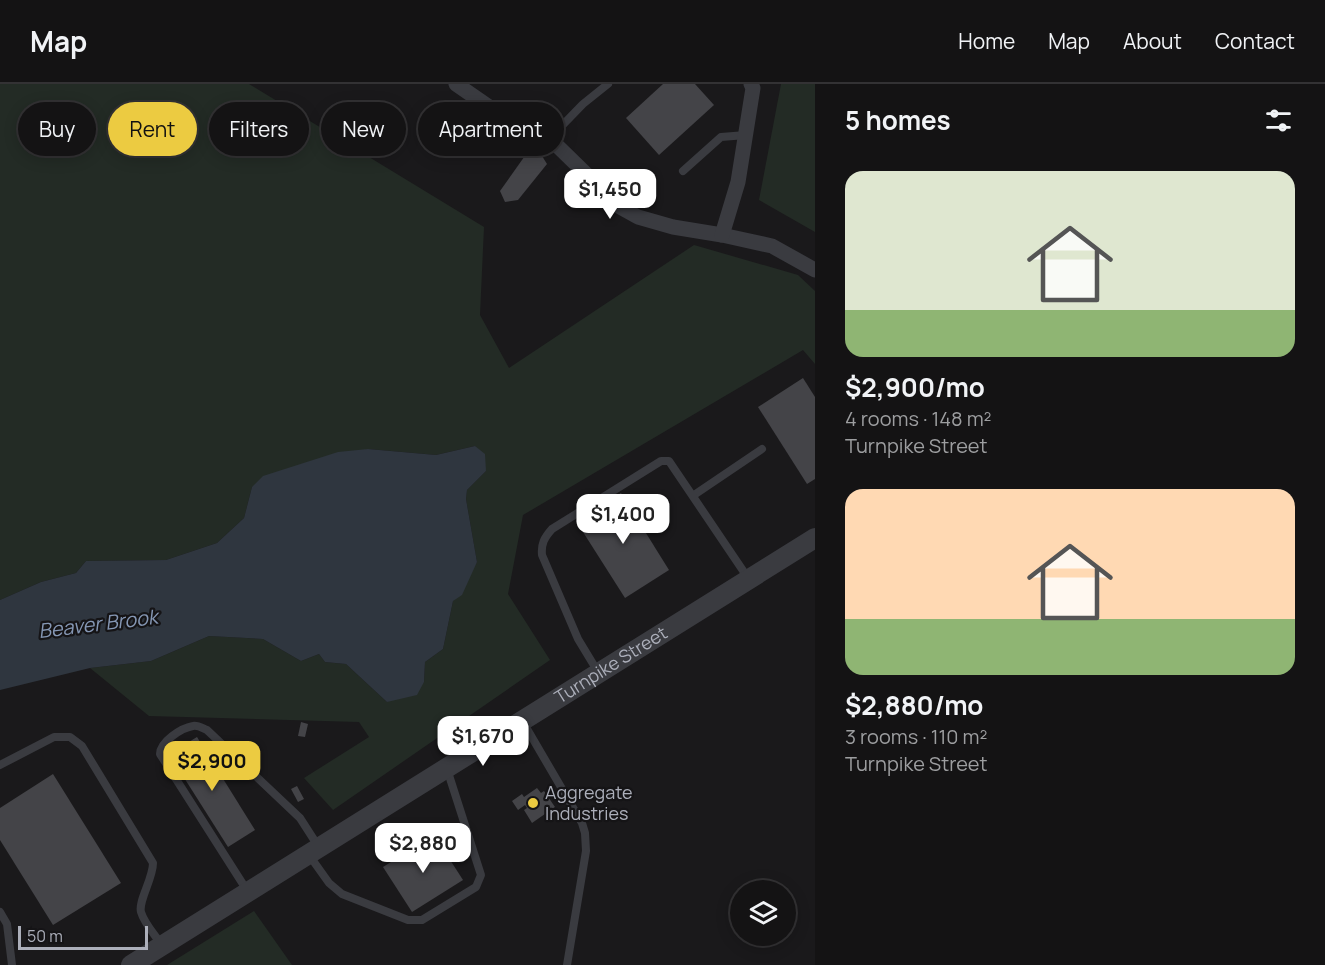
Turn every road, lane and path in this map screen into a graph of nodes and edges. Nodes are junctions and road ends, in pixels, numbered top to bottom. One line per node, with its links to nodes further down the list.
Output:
1 (456, 84): 4 (street)
2 (608, 84): 5 (lane)
3 (751, 84): 6 (street)
4 (482, 102)
5 (564, 124)
6 (746, 135): 8 (lane); 9 (street)
7 (564, 152): 9 (street)
8 (682, 171)
9 (722, 235): 10 (street)
10 (815, 270)
11 (762, 449): 12 (lane)
12 (694, 495): 14 (lane); 15 (lane)
13 (815, 538): 14 (street, Turnpike Street)
14 (749, 579): 15 (street, Turnpike Street)
15 (598, 673): 16 (street, Turnpike Street)
16 (522, 721): 18 (street, Turnpike Street); 25 (lane)
17 (0, 765): 22 (lane)
18 (446, 768): 19 (street, Turnpike Street); 19 (lane)
19 (314, 851): 20 (street, Turnpike Street); 20 (lane)
20 (248, 892): 22 (street, Turnpike Street)
21 (0, 912): 23 (lane)
22 (162, 946): 24 (street, Turnpike Street)
23 (12, 965)
24 (131, 965)
25 (567, 965)

